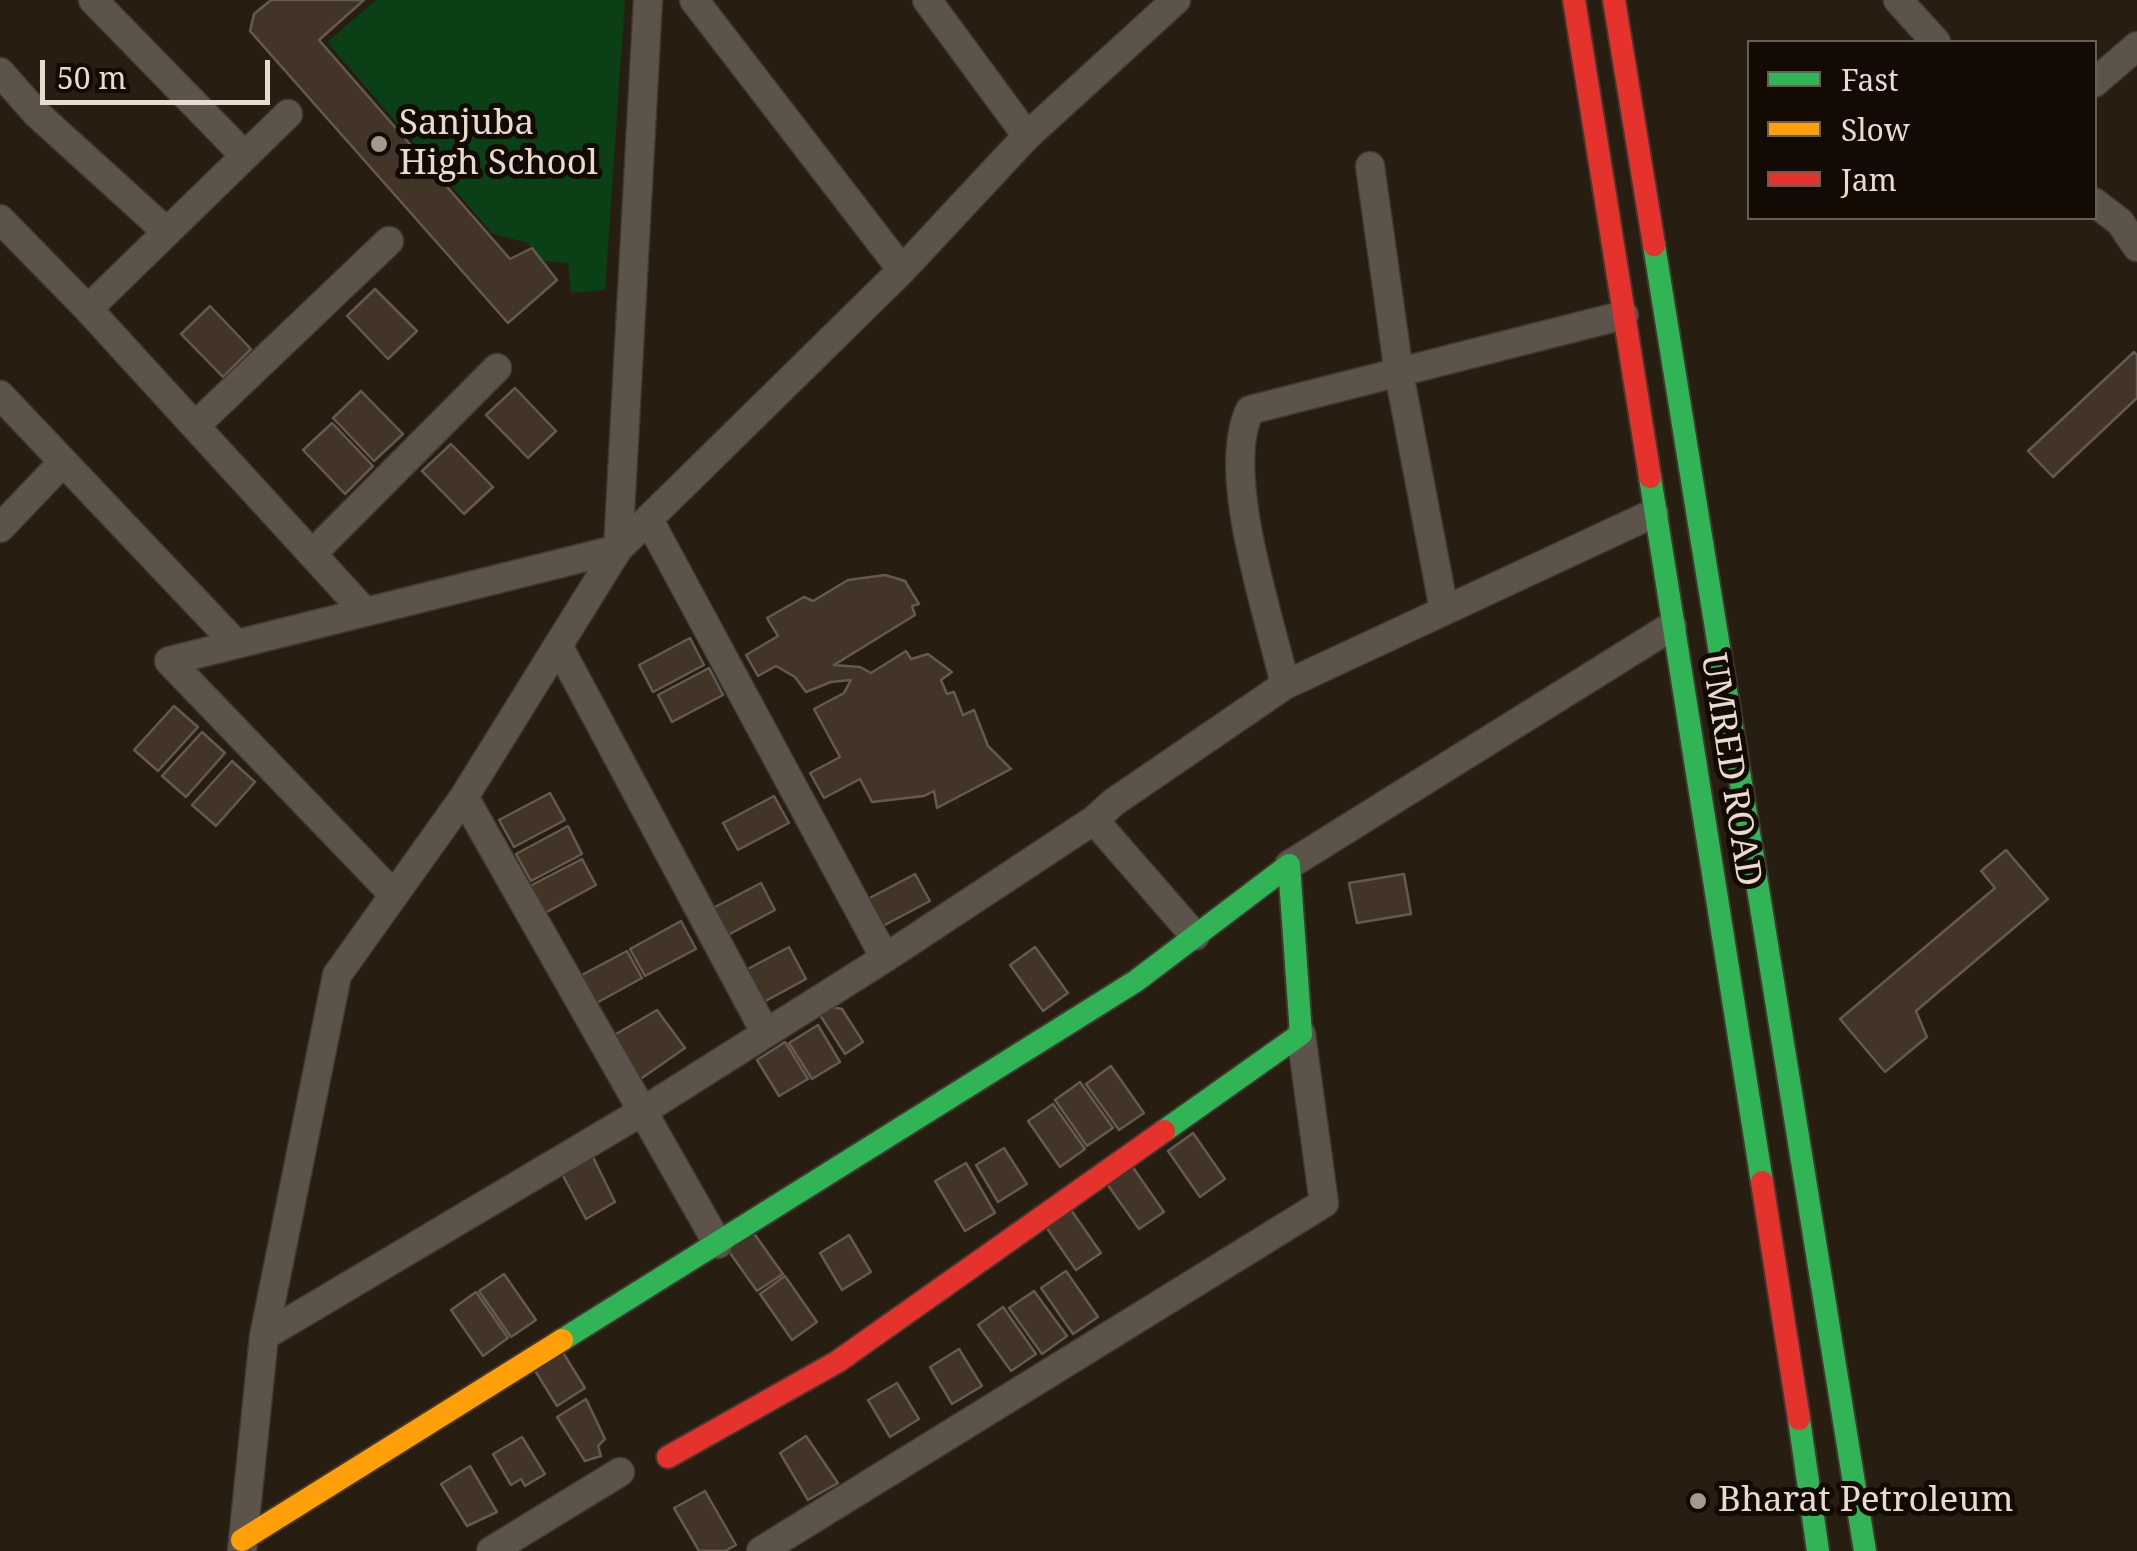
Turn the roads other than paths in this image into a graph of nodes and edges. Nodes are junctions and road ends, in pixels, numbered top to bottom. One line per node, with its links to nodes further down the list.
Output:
1 (93, 0): 15 (street)
2 (648, 0): 34 (street)
3 (694, 0): 23 (street)
4 (927, 0): 14 (street)
5 (1176, 0): 14 (street)
6 (1574, 0): 25 (main road, UMRED ROAD)
7 (1614, 0): 59 (main road)
8 (1898, 0): 9 (street)
9 (1934, 40)
10 (2137, 46): 12 (street)
11 (0, 72): 20 (street)
12 (2097, 80)
13 (288, 114): 15 (street)
14 (1026, 136): 23 (street)
15 (244, 156): 20 (street)
16 (1370, 166): 27 (street)
17 (2097, 204): 19 (street)
18 (0, 219): 24 (street)
19 (2128, 220): 22 (street)
20 (167, 232): 24 (street)
21 (389, 241): 29 (street)
22 (2137, 247)
23 (902, 270): 32 (street)
24 (88, 308): 29 (street)
25 (1624, 315): 27 (street); 31 (main road, UMRED ROAD)
26 (497, 368): 35 (street)
27 (1399, 374): 36 (street); 41 (street)
28 (0, 396): 30 (street)
29 (195, 426): 35 (street)
30 (63, 462): 33 (street); 39 (street)
31 (1654, 513): 36 (street); 38 (main road, UMRED ROAD)
32 (648, 520): 34 (street); 47 (street)
33 (0, 528)
34 (618, 549): 37 (street); 40 (street)
35 (312, 554): 37 (street)
36 (1444, 610): 41 (street)
37 (365, 612): 39 (street)
38 (1672, 626): 44 (street); 58 (main road, UMRED ROAD)
39 (236, 644): 45 (street)
40 (560, 647): 42 (street); 48 (street)
41 (1286, 686): 43 (street)
42 (464, 798): 45 (street); 50 (street)
43 (1094, 820): 46 (street); 47 (street)
44 (1289, 865): 46 (main road); 49 (main road)
45 (394, 895): 52 (street)
46 (1195, 936): 51 (main road)
47 (885, 958): 48 (street)
48 (765, 1032): 50 (street)
49 (1301, 1034): 53 (main road); 57 (street)
50 (642, 1111): 51 (street); 52 (street)
51 (718, 1244): 55 (main road)
52 (264, 1336): 55 (street)
53 (668, 1457)
54 (620, 1472): 56 (street)
55 (242, 1546)
56 (490, 1551)
57 (761, 1551)
58 (1818, 1551)
59 (1864, 1551)

